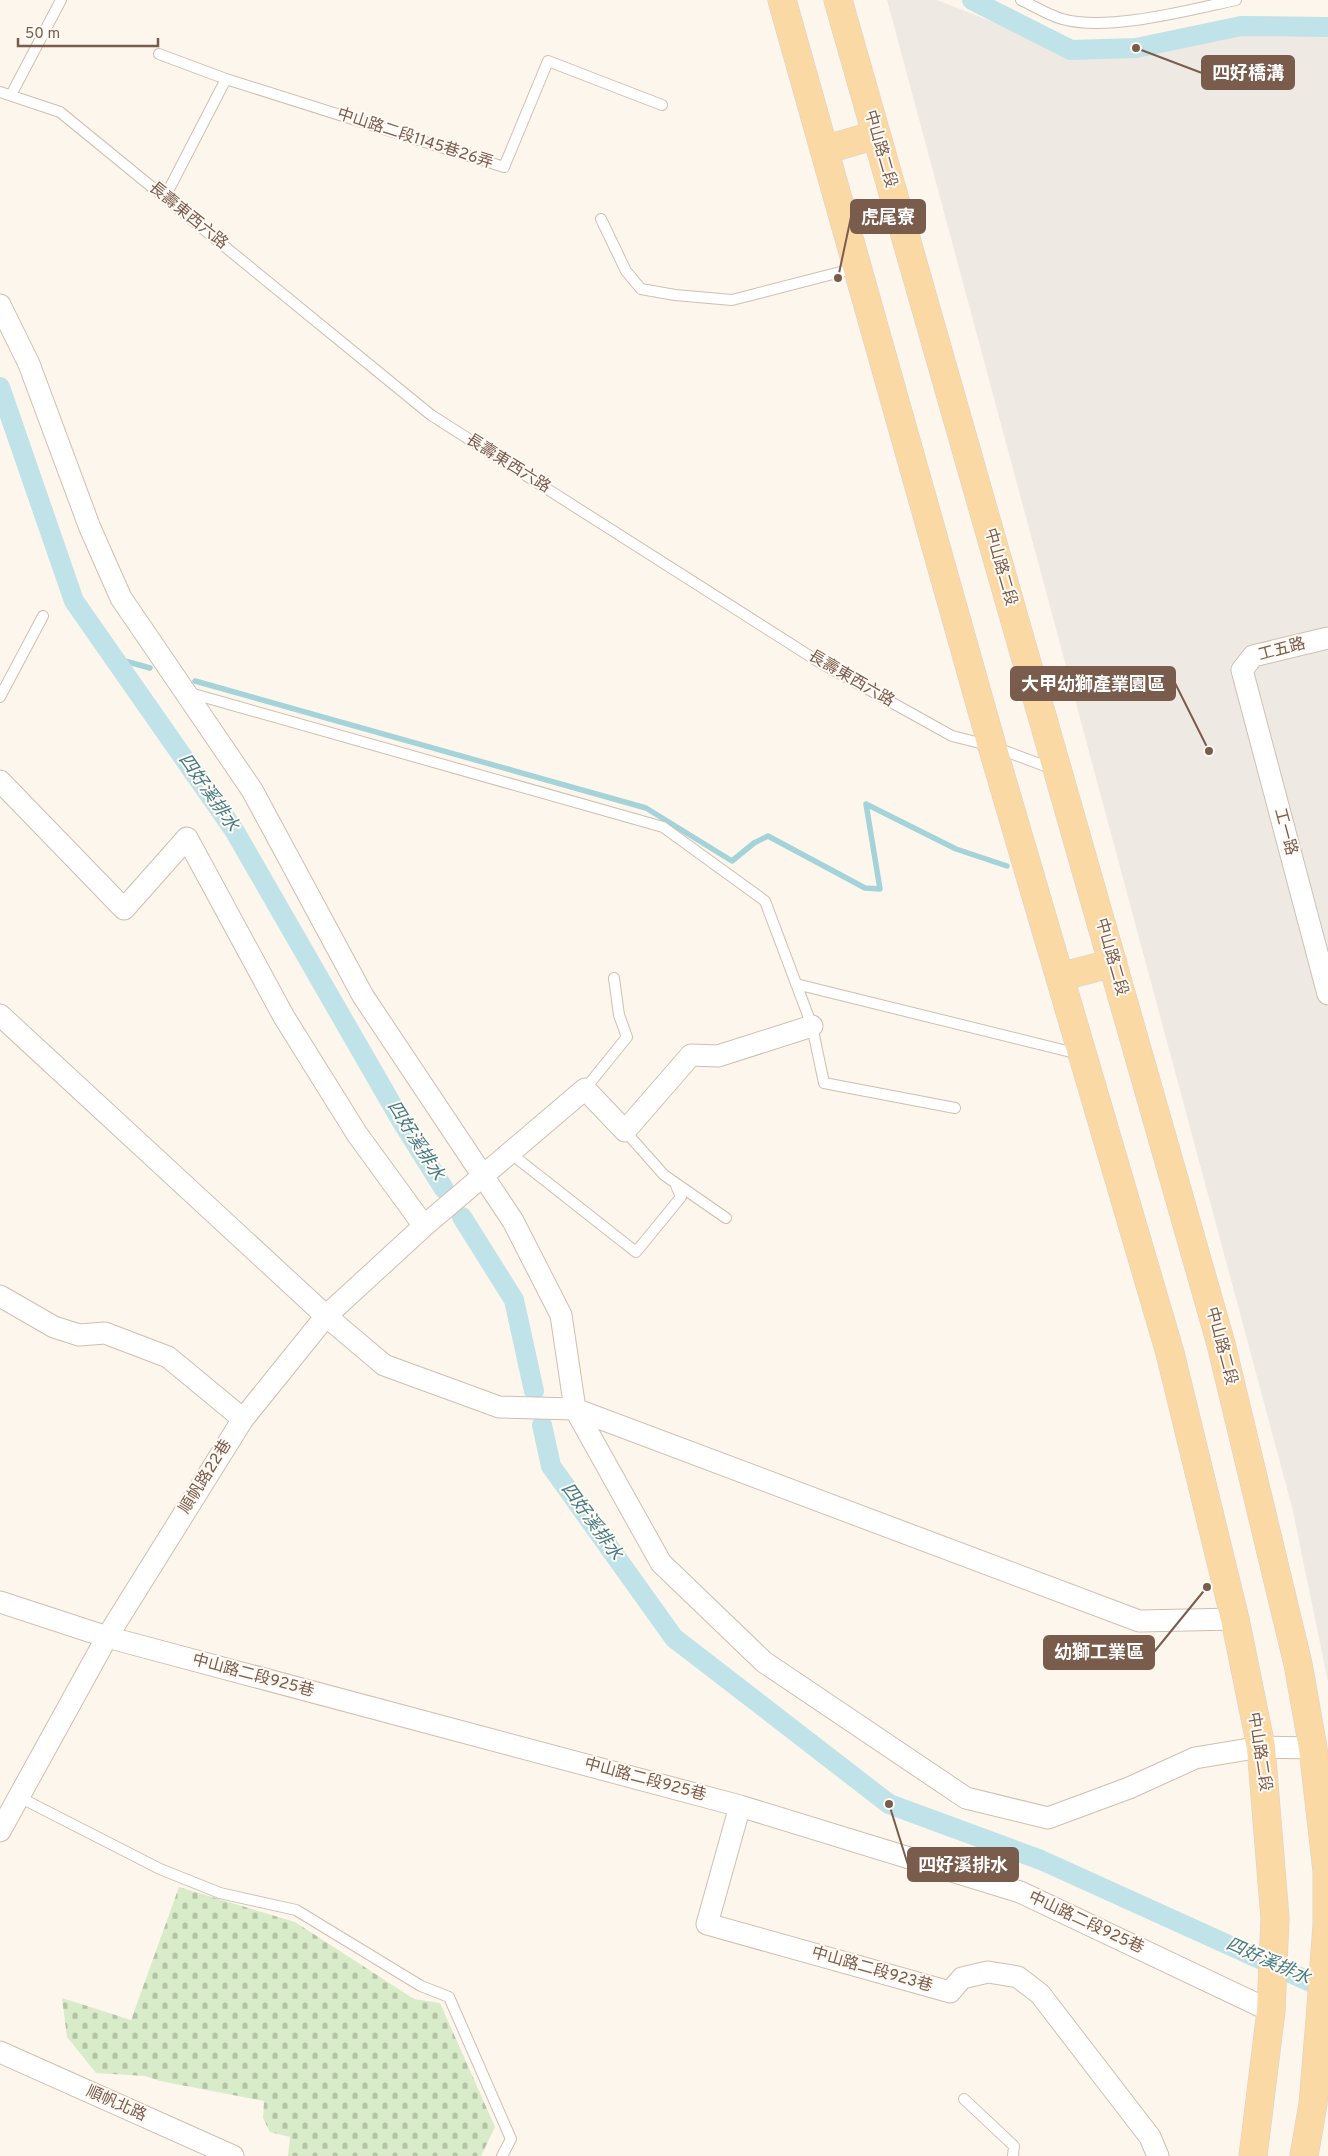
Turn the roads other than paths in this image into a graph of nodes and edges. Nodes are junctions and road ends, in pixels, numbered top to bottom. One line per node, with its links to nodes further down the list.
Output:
1 (61, 0): 9 (lane)
2 (782, 0): 12 (main road, 中山路二段)
3 (838, 0): 11 (main road, 中山路二段)
4 (1020, 0): 5 (lane)
5 (1236, 0)
6 (159, 54): 7 (lane)
7 (226, 79): 10 (lane, 中山路二段1145巷26弄); 13 (lane)
8 (0, 92): 9 (lane, 長壽東西六路)
9 (11, 95): 13 (lane, 長壽東西六路)
10 (662, 105)
11 (876, 135): 12 (main road); 23 (main road, 中山路二段)
12 (824, 150): 15 (main road, 中山路二段)
13 (165, 198): 22 (lane, 長壽東西六路)
14 (601, 219): 15 (lane)
15 (857, 268): 22 (main road, 中山路二段)
16 (0, 305): 20 (street)
17 (43, 616): 21 (lane)
18 (1328, 638): 19 (street, 工五路)
19 (1242, 670): 29 (street, 工一路)
20 (184, 691): 28 (lane); 37 (street)
21 (0, 697)
22 (992, 746): 23 (lane, 長壽東西六路); 26 (main road, 中山路二段)
23 (1059, 771): 25 (main road, 中山路二段)
24 (0, 781): 40 (street)
25 (1113, 963): 26 (main road); 49 (main road, 中山路二段)
26 (1060, 977): 32 (main road, 中山路二段)
27 (614, 978): 33 (lane)
28 (796, 984): 31 (lane); 32 (lane)
29 (1328, 994)
30 (0, 1015): 42 (street)
31 (812, 1026): 34 (lane); 35 (street)
32 (1083, 1055): 46 (main road, 中山路二段)
33 (585, 1089): 35 (street); 36 (street, 順帆路22巷)
34 (955, 1108)
35 (626, 1131): 38 (lane)
36 (510, 1153): 37 (street, 順帆路22巷); 38 (lane)
37 (483, 1178): 40 (street, 順帆路22巷); 43 (street)
38 (676, 1183): 39 (lane)
39 (726, 1218)
40 (424, 1226): 42 (street, 順帆路22巷)
41 (0, 1296): 44 (street)
42 (326, 1316): 43 (street); 44 (street, 順帆路22巷)
43 (575, 1409): 46 (street); 48 (street)
44 (243, 1418): 47 (street, 順帆路22巷)
45 (0, 1602): 47 (street, 中山路二段925巷)
46 (1235, 1619): 48 (main road, 中山路二段)
47 (107, 1637): 50 (street, 順帆路22巷); 51 (street, 中山路二段925巷)
48 (1261, 1747): 49 (street); 53 (main road, 中山路二段)
49 (1314, 1748): 61 (main road, 中山路二段)
50 (19, 1797): 52 (street, 順帆路22巷); 57 (lane)
51 (740, 1806): 53 (street, 中山路二段925巷); 59 (street, 中山路二段923巷)
52 (0, 1831)
53 (1270, 2011): 60 (main road)
54 (0, 2052): 56 (street, 順帆北路)
55 (964, 2099): 58 (lane)
56 (233, 2156)
57 (502, 2156)
58 (1013, 2156)
59 (1158, 2156)
60 (1253, 2156)
61 (1304, 2156)

